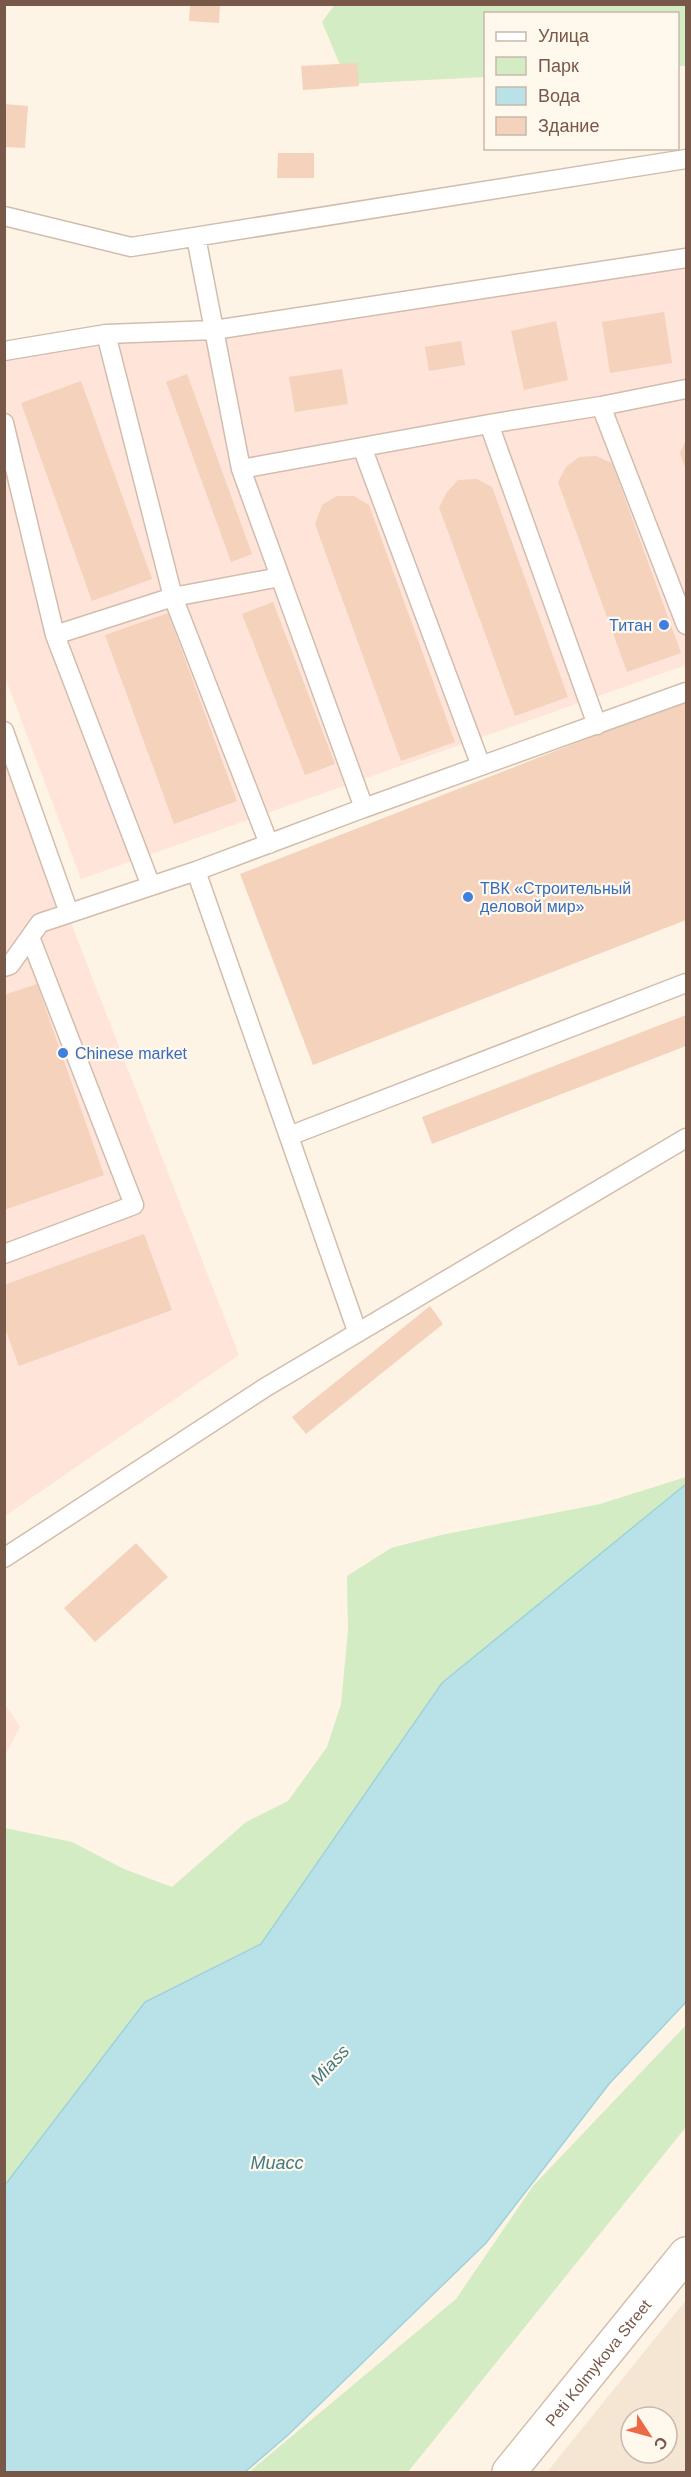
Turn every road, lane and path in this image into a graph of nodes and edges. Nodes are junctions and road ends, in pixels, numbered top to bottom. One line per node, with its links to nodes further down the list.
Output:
1 (687, 159): 3 (lane)
2 (4, 216): 3 (lane)
3 (196, 237): 5 (lane)
4 (687, 258): 5 (lane)
5 (214, 330): 6 (lane); 13 (lane)
6 (106, 334): 7 (lane); 15 (lane)
7 (4, 351)
8 (687, 389): 9 (lane)
9 (601, 406): 11 (lane); 16 (lane)
10 (4, 423): 17 (lane)
11 (489, 424): 12 (lane); 19 (lane)
12 (362, 447): 13 (lane); 21 (lane)
13 (241, 469): 14 (lane)
14 (280, 577): 15 (lane); 22 (lane)
15 (173, 597): 17 (lane); 23 (lane)
16 (687, 625)
17 (55, 635): 25 (lane)
18 (687, 692): 19 (lane)
19 (597, 725): 21 (lane)
20 (4, 731): 26 (lane)
21 (481, 766): 22 (lane)
22 (364, 808): 23 (lane)
23 (269, 844): 24 (lane)
24 (196, 871): 25 (lane); 30 (lane)
25 (151, 886): 26 (lane)
26 (69, 913): 27 (lane)
27 (30, 937): 28 (lane); 32 (lane)
28 (4, 967)
29 (687, 983): 30 (lane)
30 (289, 1136): 33 (lane)
31 (687, 1138): 33 (lane)
32 (4, 1254)
33 (357, 1331): 34 (lane)
34 (4, 1558)
35 (687, 2254): 36 (main road, Peti Kolmykova Street)
36 (509, 2472)

